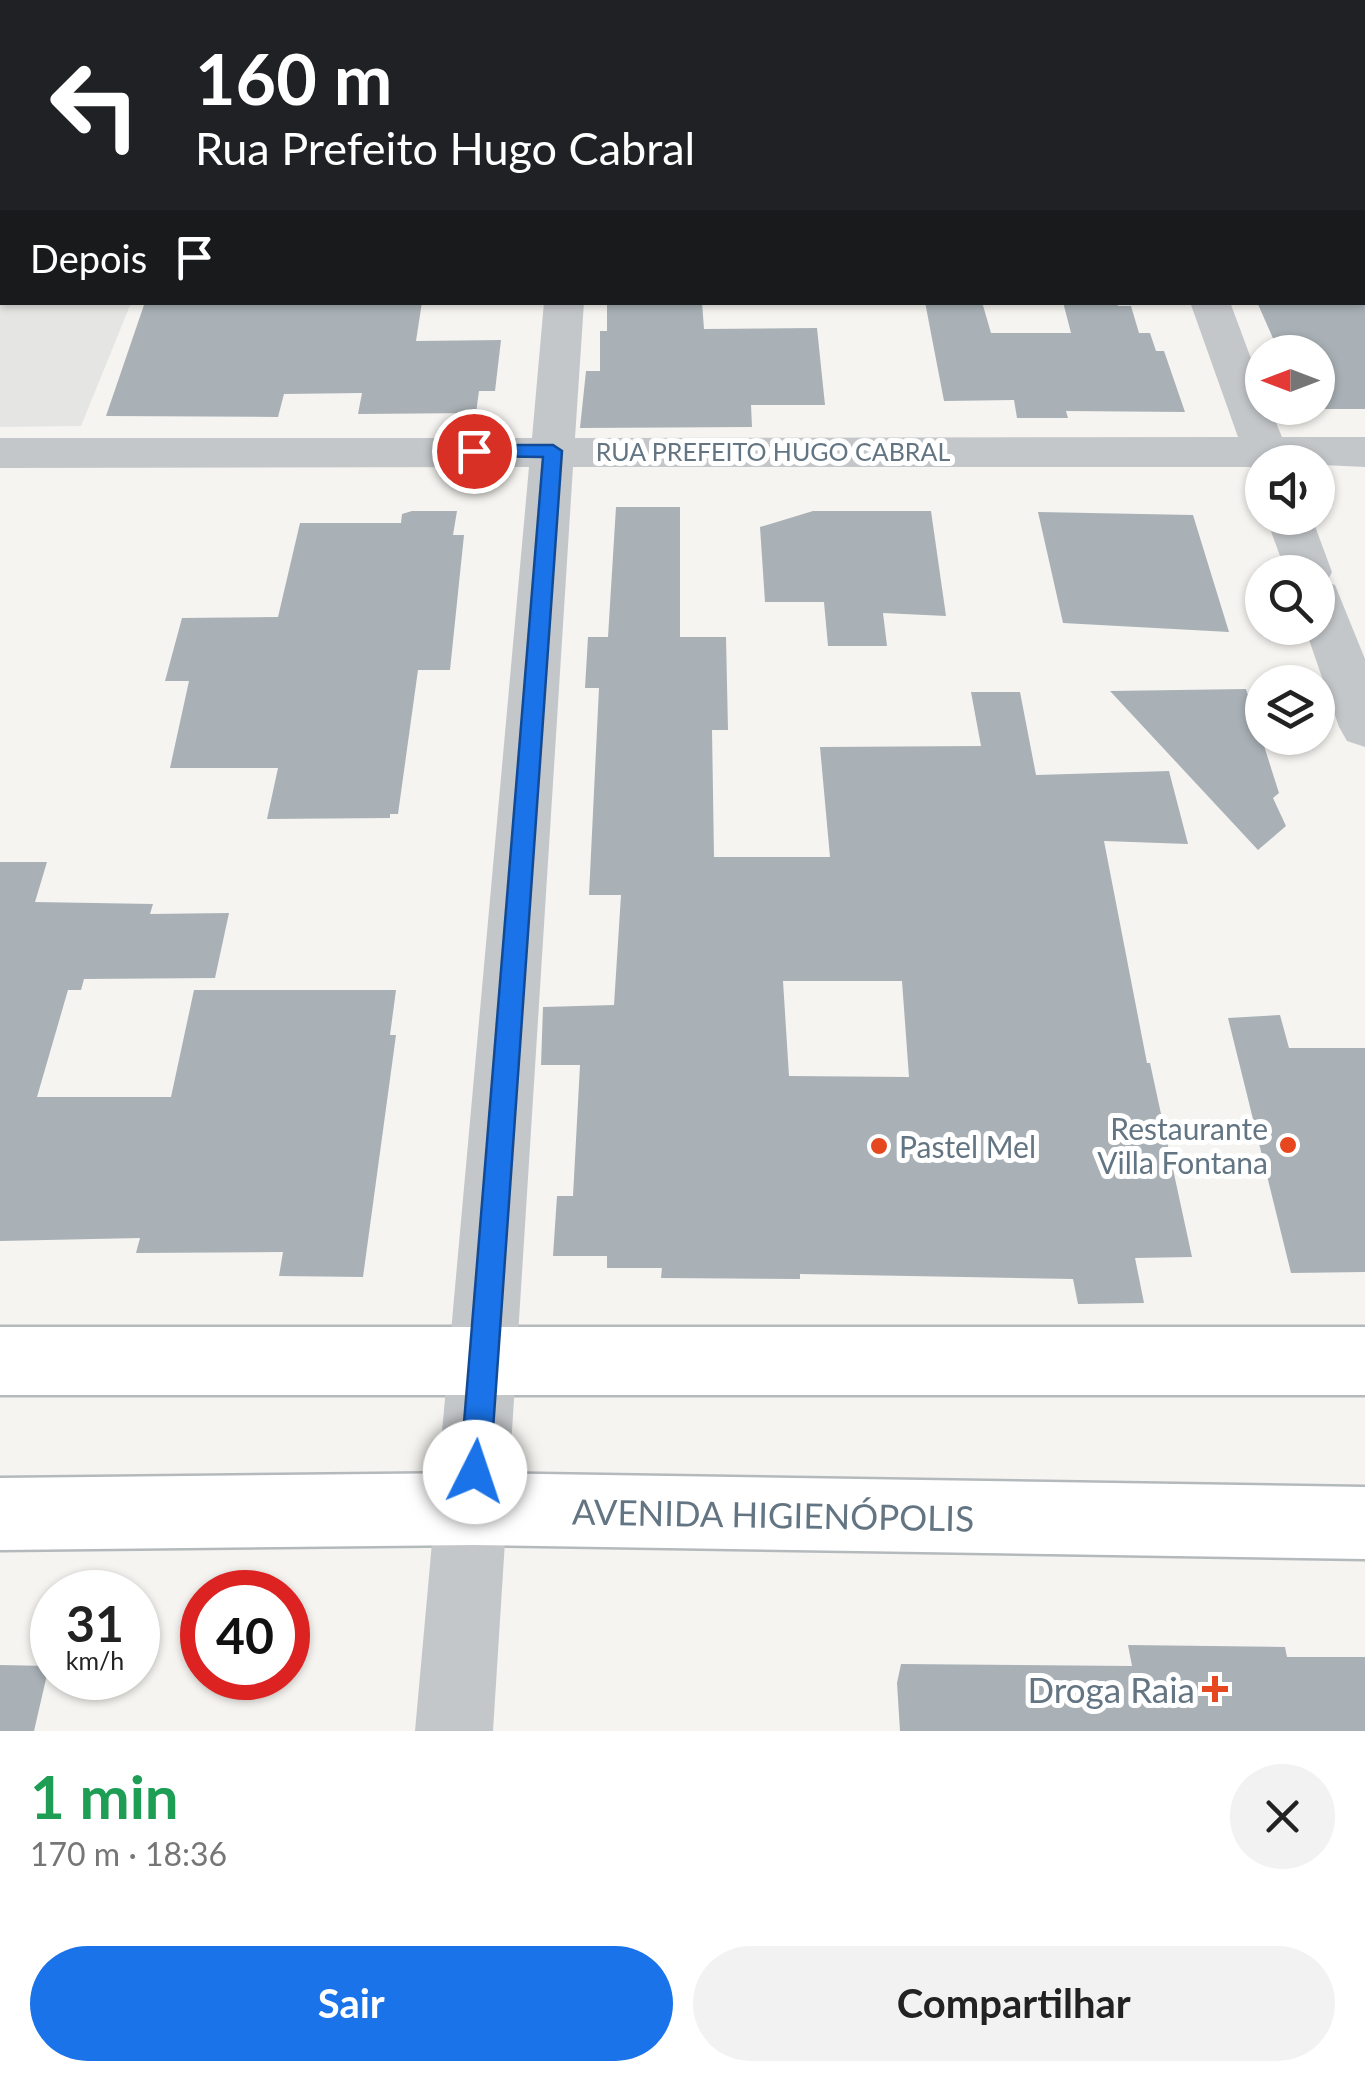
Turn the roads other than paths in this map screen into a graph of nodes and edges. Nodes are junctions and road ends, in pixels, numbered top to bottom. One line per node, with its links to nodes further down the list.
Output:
1 (564, 305): 4 (street)
2 (1211, 305): 3 (street)
3 (1262, 445)
4 (553, 451): 6 (street, RUA PREFEITO HUGO CABRAL); 8 (street, RUA PREFEITO HUGO CABRAL); 13 (street)
5 (1365, 452): 7 (street, RUA PREFEITO HUGO CABRAL)
6 (0, 453)
7 (1335, 454)
8 (1245, 458)
9 (1335, 644): 10 (street)
10 (1365, 728)
11 (1365, 1360): 13 (main road)
12 (0, 1361): 13 (main road)
13 (483, 1362): 14 (street)
14 (472, 1509): 15 (main road, AVENIDA HIGIENÓPOLIS); 16 (main road, AVENIDA HIGIENÓPOLIS); 17 (street)
15 (0, 1514)
16 (1365, 1523)
17 (454, 1731)

